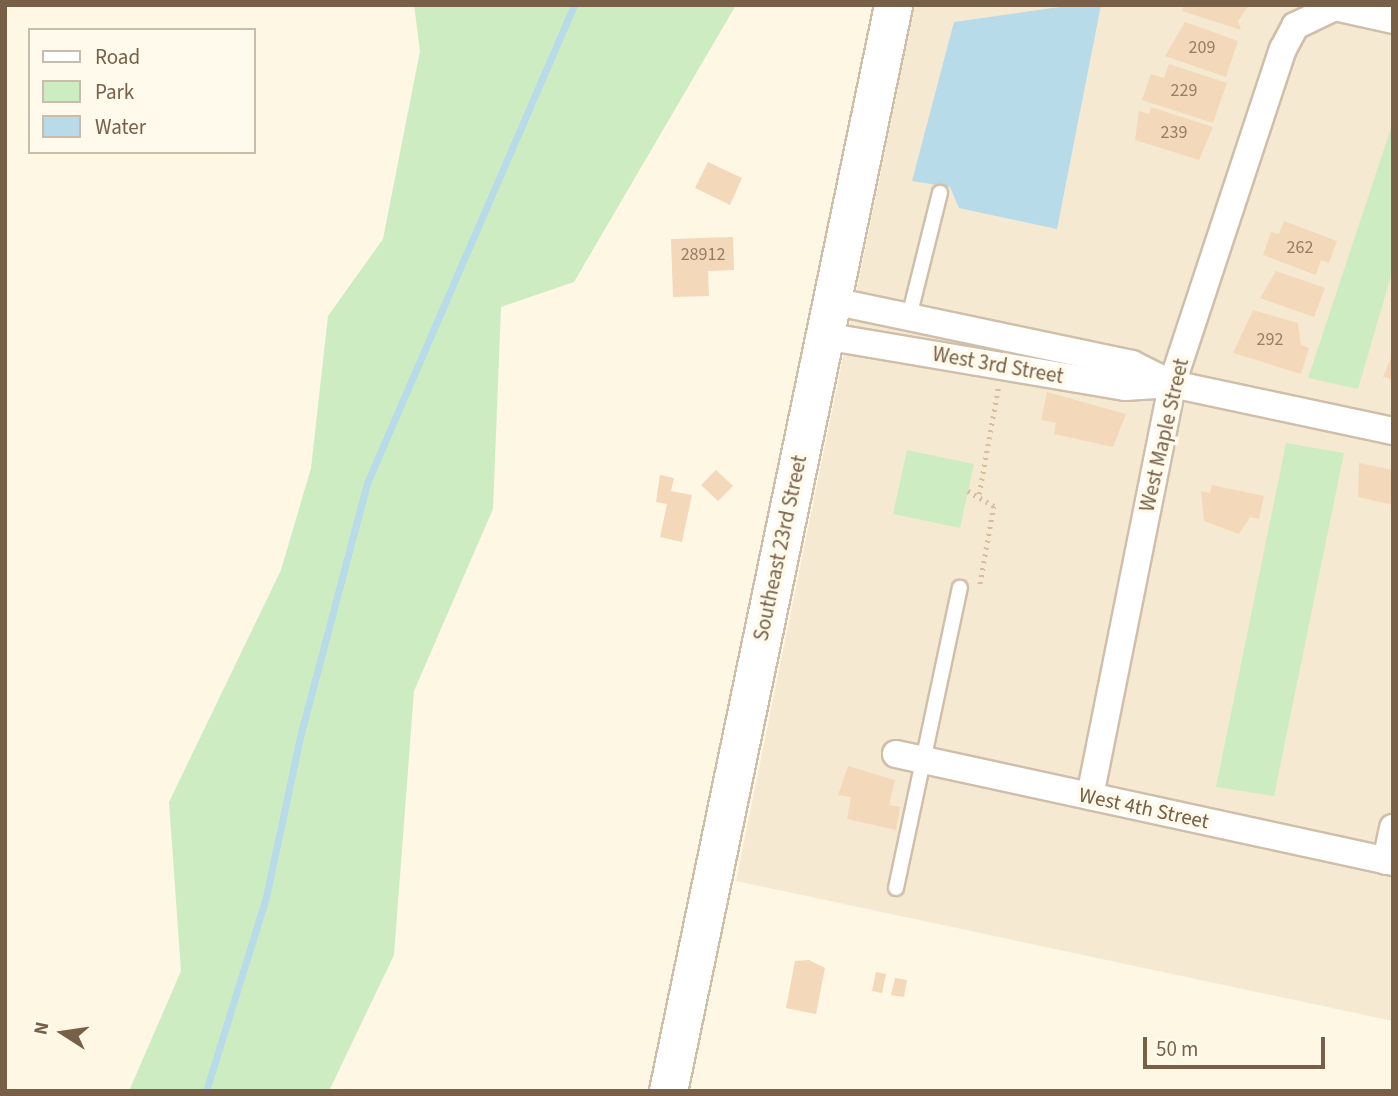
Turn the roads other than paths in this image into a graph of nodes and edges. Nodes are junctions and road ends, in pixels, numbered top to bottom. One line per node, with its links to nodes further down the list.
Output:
1 (893, 5): 4 (street, Southeast 23rd Street)
2 (1393, 20): 7 (street, West Maple Street)
3 (940, 193): 5 (lane)
4 (832, 301): 5 (street, West 3rd Street); 6 (street, Southeast 23rd Street)
5 (909, 317): 7 (street, West 3rd Street)
6 (824, 337): 7 (street, West 3rd Street); 16 (street, Southeast 23rd Street)
7 (1172, 384): 8 (street, West 3rd Street); 12 (street, West Maple Street)
8 (1393, 431)
9 (960, 588): 11 (lane)
10 (896, 754): 11 (street, West 4th Street)
11 (924, 760): 12 (street, West 4th Street); 15 (lane)
12 (1090, 796): 14 (street, West 4th Street)
13 (1393, 828): 14 (street)
14 (1389, 861)
15 (896, 888)
16 (668, 1091)

